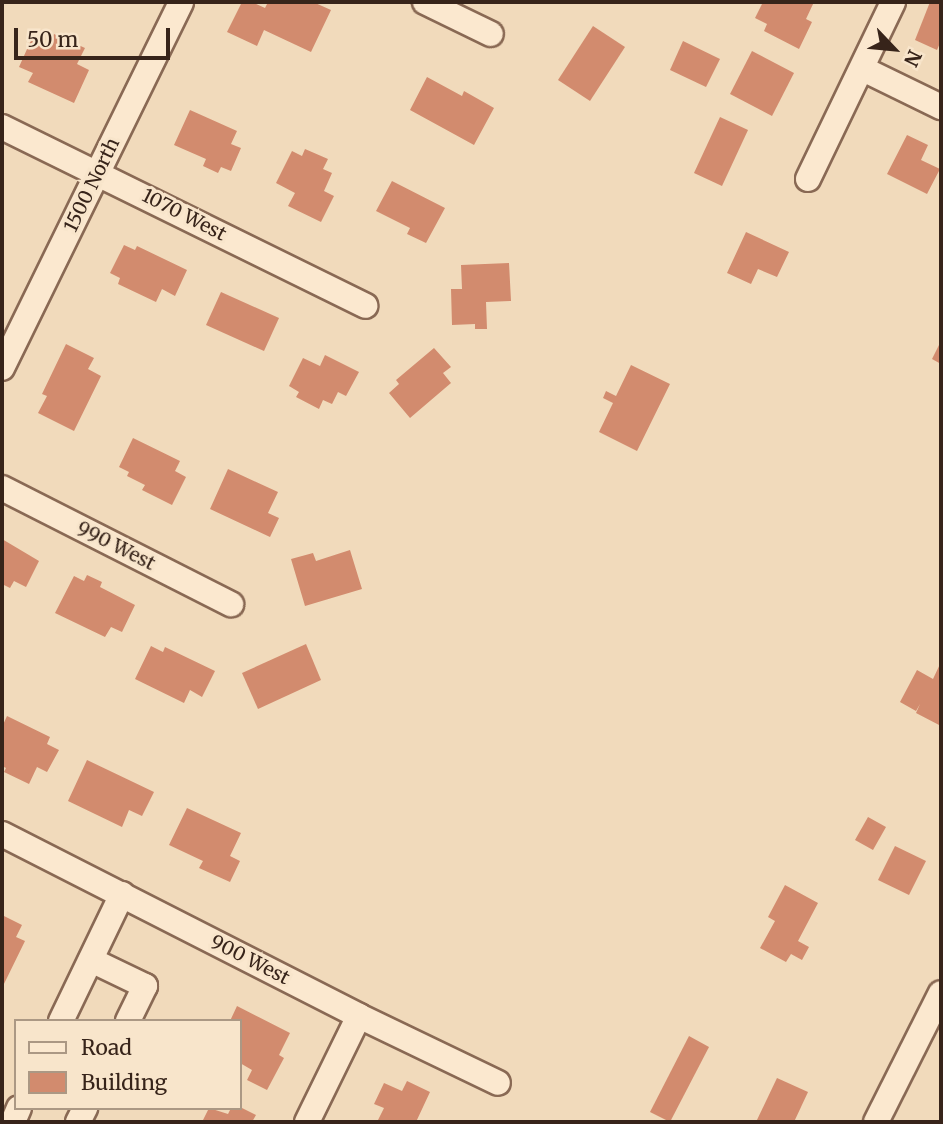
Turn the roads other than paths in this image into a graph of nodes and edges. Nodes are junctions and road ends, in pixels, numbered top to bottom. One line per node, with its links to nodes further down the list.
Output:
1 (181, 2): 8 (street, 1500 North)
2 (425, 2): 4 (street)
3 (893, 2): 5 (street)
4 (491, 34)
5 (863, 69): 6 (street); 9 (street)
6 (941, 107)
7 (2, 127): 8 (street, 1070 West)
8 (99, 173): 10 (street, 1070 West); 11 (street, 1500 North)
9 (808, 179)
10 (365, 306)
11 (2, 368)
12 (2, 488): 13 (street, 990 West)
13 (231, 604)
14 (2, 834): 15 (street, 900 West)
15 (122, 894): 16 (street); 18 (street, 900 West)
16 (90, 960): 19 (street); 20 (street)
17 (941, 993): 23 (street)
18 (359, 1016): 21 (street, 900 West); 22 (street)
19 (62, 1019)
20 (129, 1019)
21 (498, 1083)
22 (307, 1122)
23 (876, 1122)

